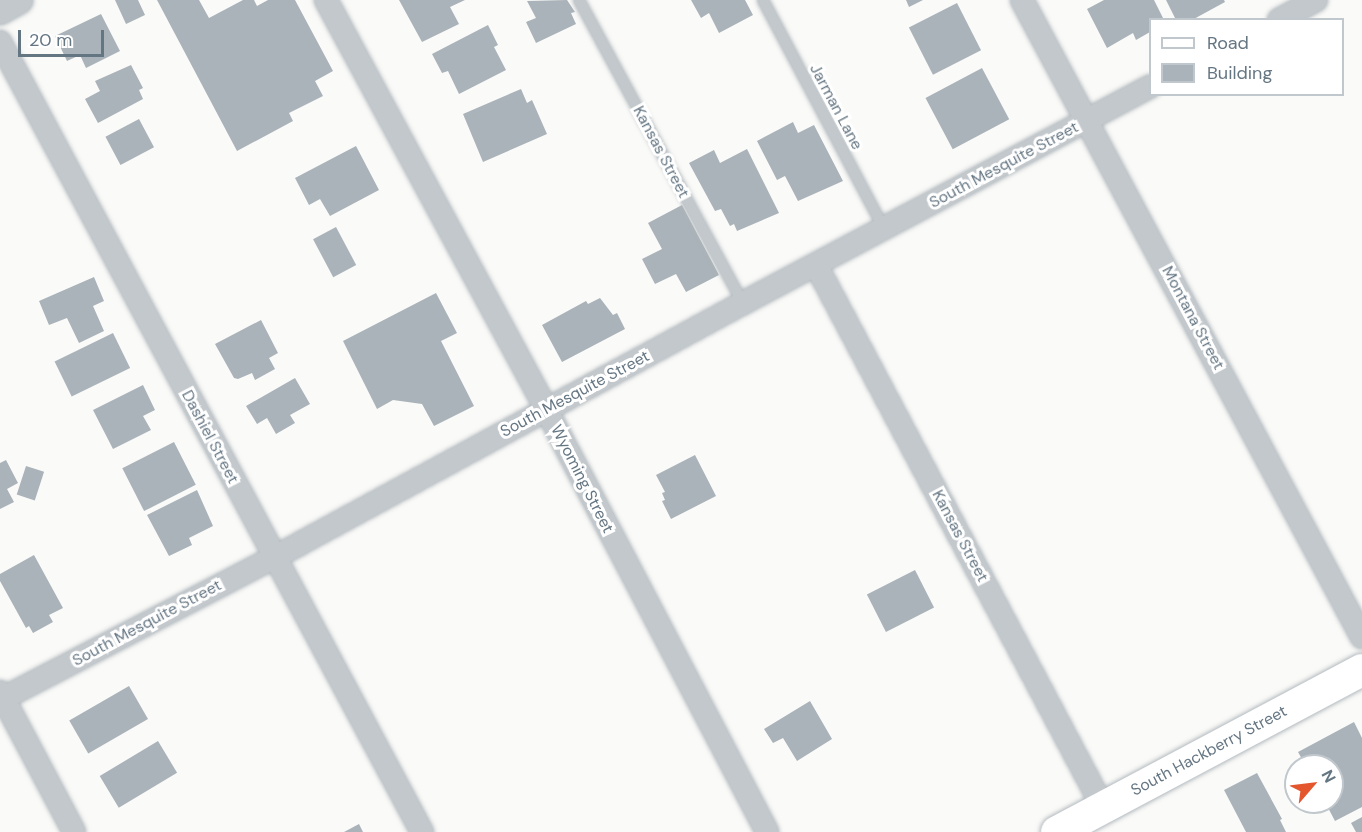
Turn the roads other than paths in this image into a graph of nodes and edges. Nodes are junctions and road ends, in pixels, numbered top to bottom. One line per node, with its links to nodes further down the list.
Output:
1 (18, 0): 7 (street)
2 (326, 0): 15 (street, Wyoming Street)
3 (579, 0): 14 (lane, Kansas Street)
4 (763, 0): 12 (lane, Jarman Lane)
5 (1022, 0): 11 (street, Montana Street)
6 (1316, 0): 8 (street)
7 (0, 10)
8 (1283, 18)
9 (0, 42): 16 (street, Dashiel Street)
10 (1149, 88): 11 (street, South Mesquite Street)
11 (1088, 120): 12 (street, South Mesquite Street); 17 (street, Montana Street)
12 (884, 229): 13 (street, South Mesquite Street)
13 (816, 265): 14 (street, South Mesquite Street); 20 (street, Kansas Street)
14 (743, 303): 15 (street, South Mesquite Street)
15 (546, 409): 16 (street, South Mesquite Street); 23 (street, Wyoming Street)
16 (273, 556): 19 (street, South Mesquite Street); 22 (street, Dashiel Street)
17 (1362, 637)
18 (1362, 670): 20 (main road, South Hackberry Street)
19 (1, 697): 21 (street)
20 (1104, 807): 24 (main road, South Hackberry Street)
21 (74, 832)
22 (422, 832)
23 (767, 832)
24 (1057, 832)

